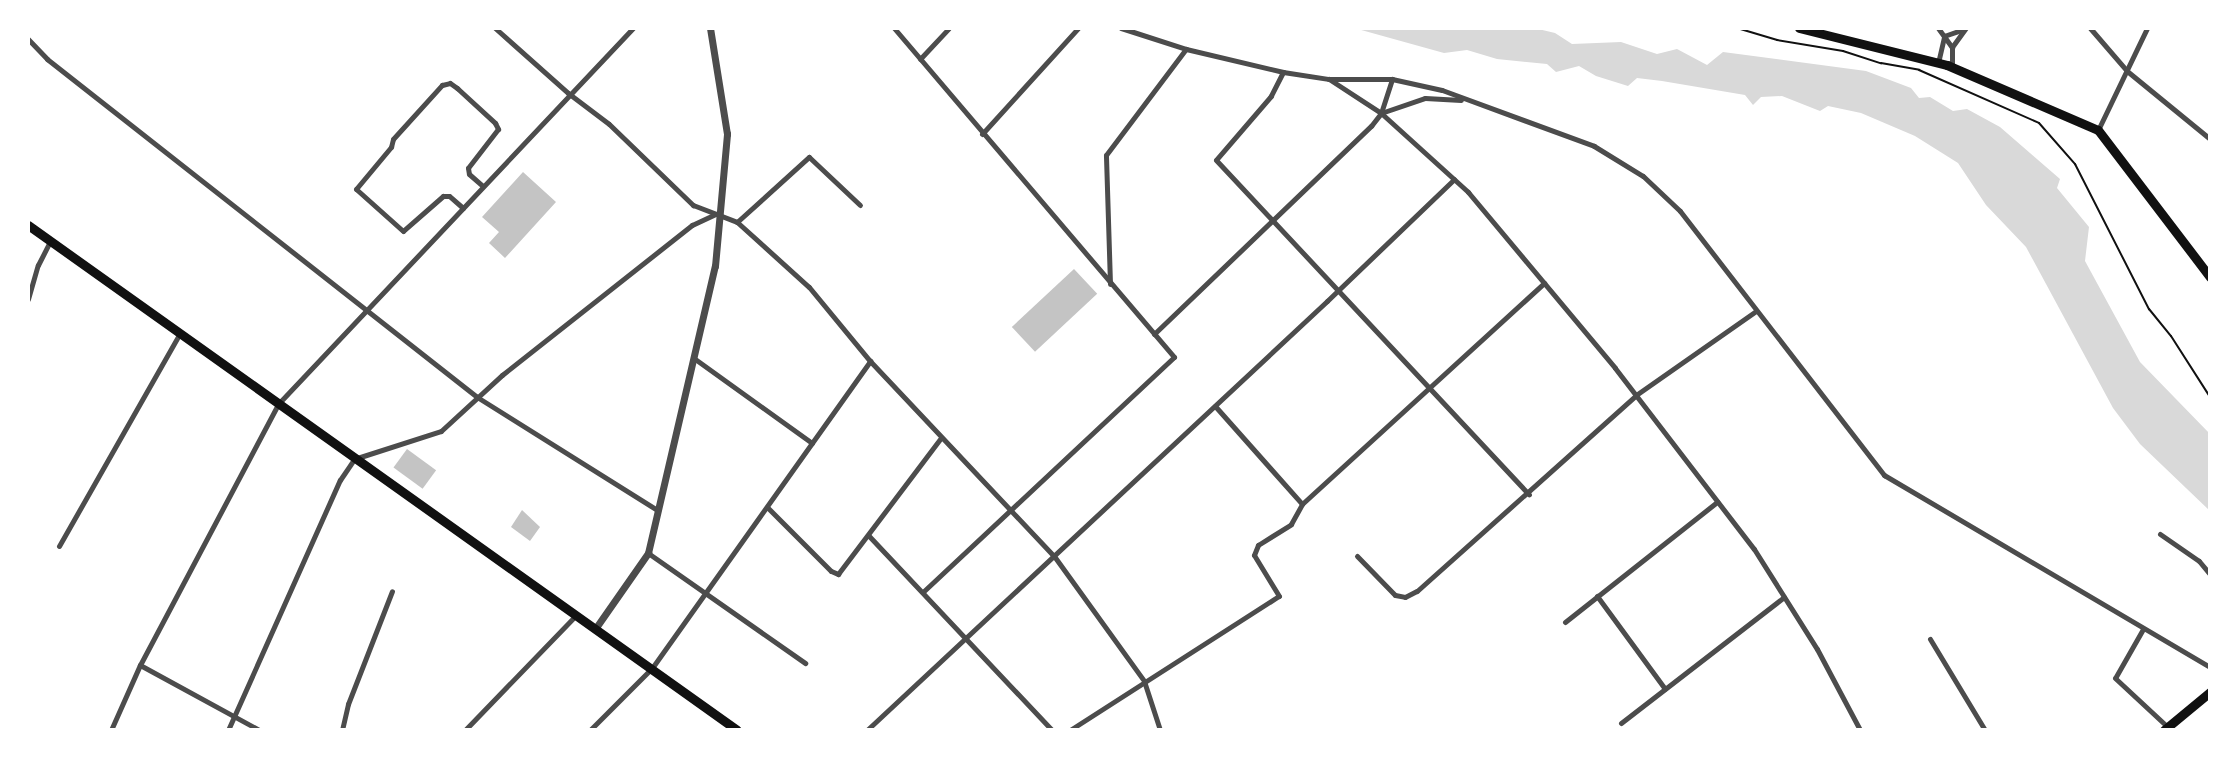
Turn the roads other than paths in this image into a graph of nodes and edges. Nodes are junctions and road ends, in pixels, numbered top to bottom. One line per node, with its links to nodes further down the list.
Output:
1 (495, 28): 24 (street)
2 (633, 28): 24 (street)
3 (710, 28): 34 (street)
4 (894, 28): 17 (street)
5 (949, 28): 17 (street)
6 (1078, 28): 28 (street)
7 (1121, 28): 16 (street)
8 (1799, 28): 18 (main road)
9 (1938, 28): 13 (street)
10 (1965, 28): 13 (street); 15 (street)
11 (2090, 28): 20 (street)
12 (2147, 28): 20 (street)
13 (1944, 36): 15 (street); 18 (street)
14 (28, 39): 44 (street)
15 (1952, 47): 19 (street)
16 (1186, 49): 21 (street); 41 (street)
17 (920, 59): 28 (street)
18 (1938, 63): 19 (main road)
19 (1952, 67): 27 (main road)
20 (2126, 71): 27 (street); 29 (street)
21 (1283, 72): 22 (street); 35 (street)
22 (1329, 79): 23 (street); 26 (street)
23 (1392, 79): 25 (street); 26 (street)
24 (568, 93): 31 (street); 34 (street)
25 (1464, 100): 26 (street); 45 (street)
26 (1381, 113): 30 (street); 35 (street)
27 (2098, 130): 39 (main road)
28 (982, 134): 41 (street)
29 (2210, 139)
30 (1454, 178): 40 (street); 42 (street)
31 (483, 186): 33 (street); 33 (street)
32 (860, 205): 36 (street)
33 (463, 208): 44 (street)
34 (718, 214): 36 (street); 48 (street); 52 (street)
35 (1274, 221): 42 (street); 47 (street)
36 (737, 222): 49 (street)
37 (28, 225): 38 (main road)
38 (50, 241): 43 (street); 46 (main road)
39 (2210, 277)
40 (1544, 283): 50 (street); 51 (street)
41 (1110, 285): 47 (street)
42 (1338, 290): 50 (street); 54 (street)
43 (28, 299)
44 (366, 310): 52 (street); 53 (street)
45 (1756, 311): 51 (street); 79 (street)
46 (180, 333): 53 (main road); 66 (street)
47 (1154, 334): 63 (street)
48 (695, 359): 56 (street); 62 (street)
49 (870, 361): 55 (street); 56 (street)
50 (1430, 388): 58 (street); 60 (street)
51 (1636, 396): 58 (street); 59 (street)
52 (477, 397): 57 (street); 62 (street)
53 (279, 403): 57 (main road); 83 (street)
54 (1215, 406): 60 (street); 68 (street)
55 (942, 438): 63 (street); 65 (street)
56 (812, 443): 61 (street)
57 (354, 459): 76 (main road); 89 (street)
58 (1529, 494): 69 (street)
59 (1717, 502): 74 (street); 75 (street)
60 (1302, 505): 86 (street)
61 (768, 508): 65 (street); 73 (street)
62 (657, 510): 67 (street)
63 (1010, 510): 68 (street); 72 (street)
64 (2160, 534): 70 (street)
65 (869, 536): 72 (street)
66 (59, 546)
67 (648, 553): 73 (street); 78 (street)
68 (1054, 556): 80 (street); 86 (street)
69 (1357, 556)
70 (2210, 574)
71 (392, 591): 95 (street)
72 (923, 592): 80 (street)
73 (706, 594): 82 (street); 85 (street)
74 (1597, 596): 77 (street); 87 (street)
75 (1784, 597): 87 (street); 103 (street)
76 (576, 615): 78 (main road); 96 (street)
77 (1565, 622)
78 (595, 629): 85 (main road)
79 (2143, 629): 84 (street); 91 (street)
80 (966, 638): 99 (street); 100 (street)
81 (1930, 639): 104 (street)
82 (805, 663)
83 (140, 666): 89 (street); 92 (street)
84 (2210, 667)
85 (652, 668): 97 (street); 98 (main road)
86 (1144, 681): 101 (street); 102 (street)
87 (1665, 689): 90 (street)
88 (2210, 692): 91 (main road)
89 (233, 718): 93 (street); 94 (street)
90 (1621, 723)
91 (2168, 729)
92 (111, 730)
93 (228, 730)
94 (259, 730)
95 (342, 730)
96 (465, 730)
97 (590, 730)
98 (737, 730)
99 (867, 730)
100 (1052, 730)
101 (1070, 730)
102 (1160, 730)
103 (1860, 730)
104 (1985, 730)

